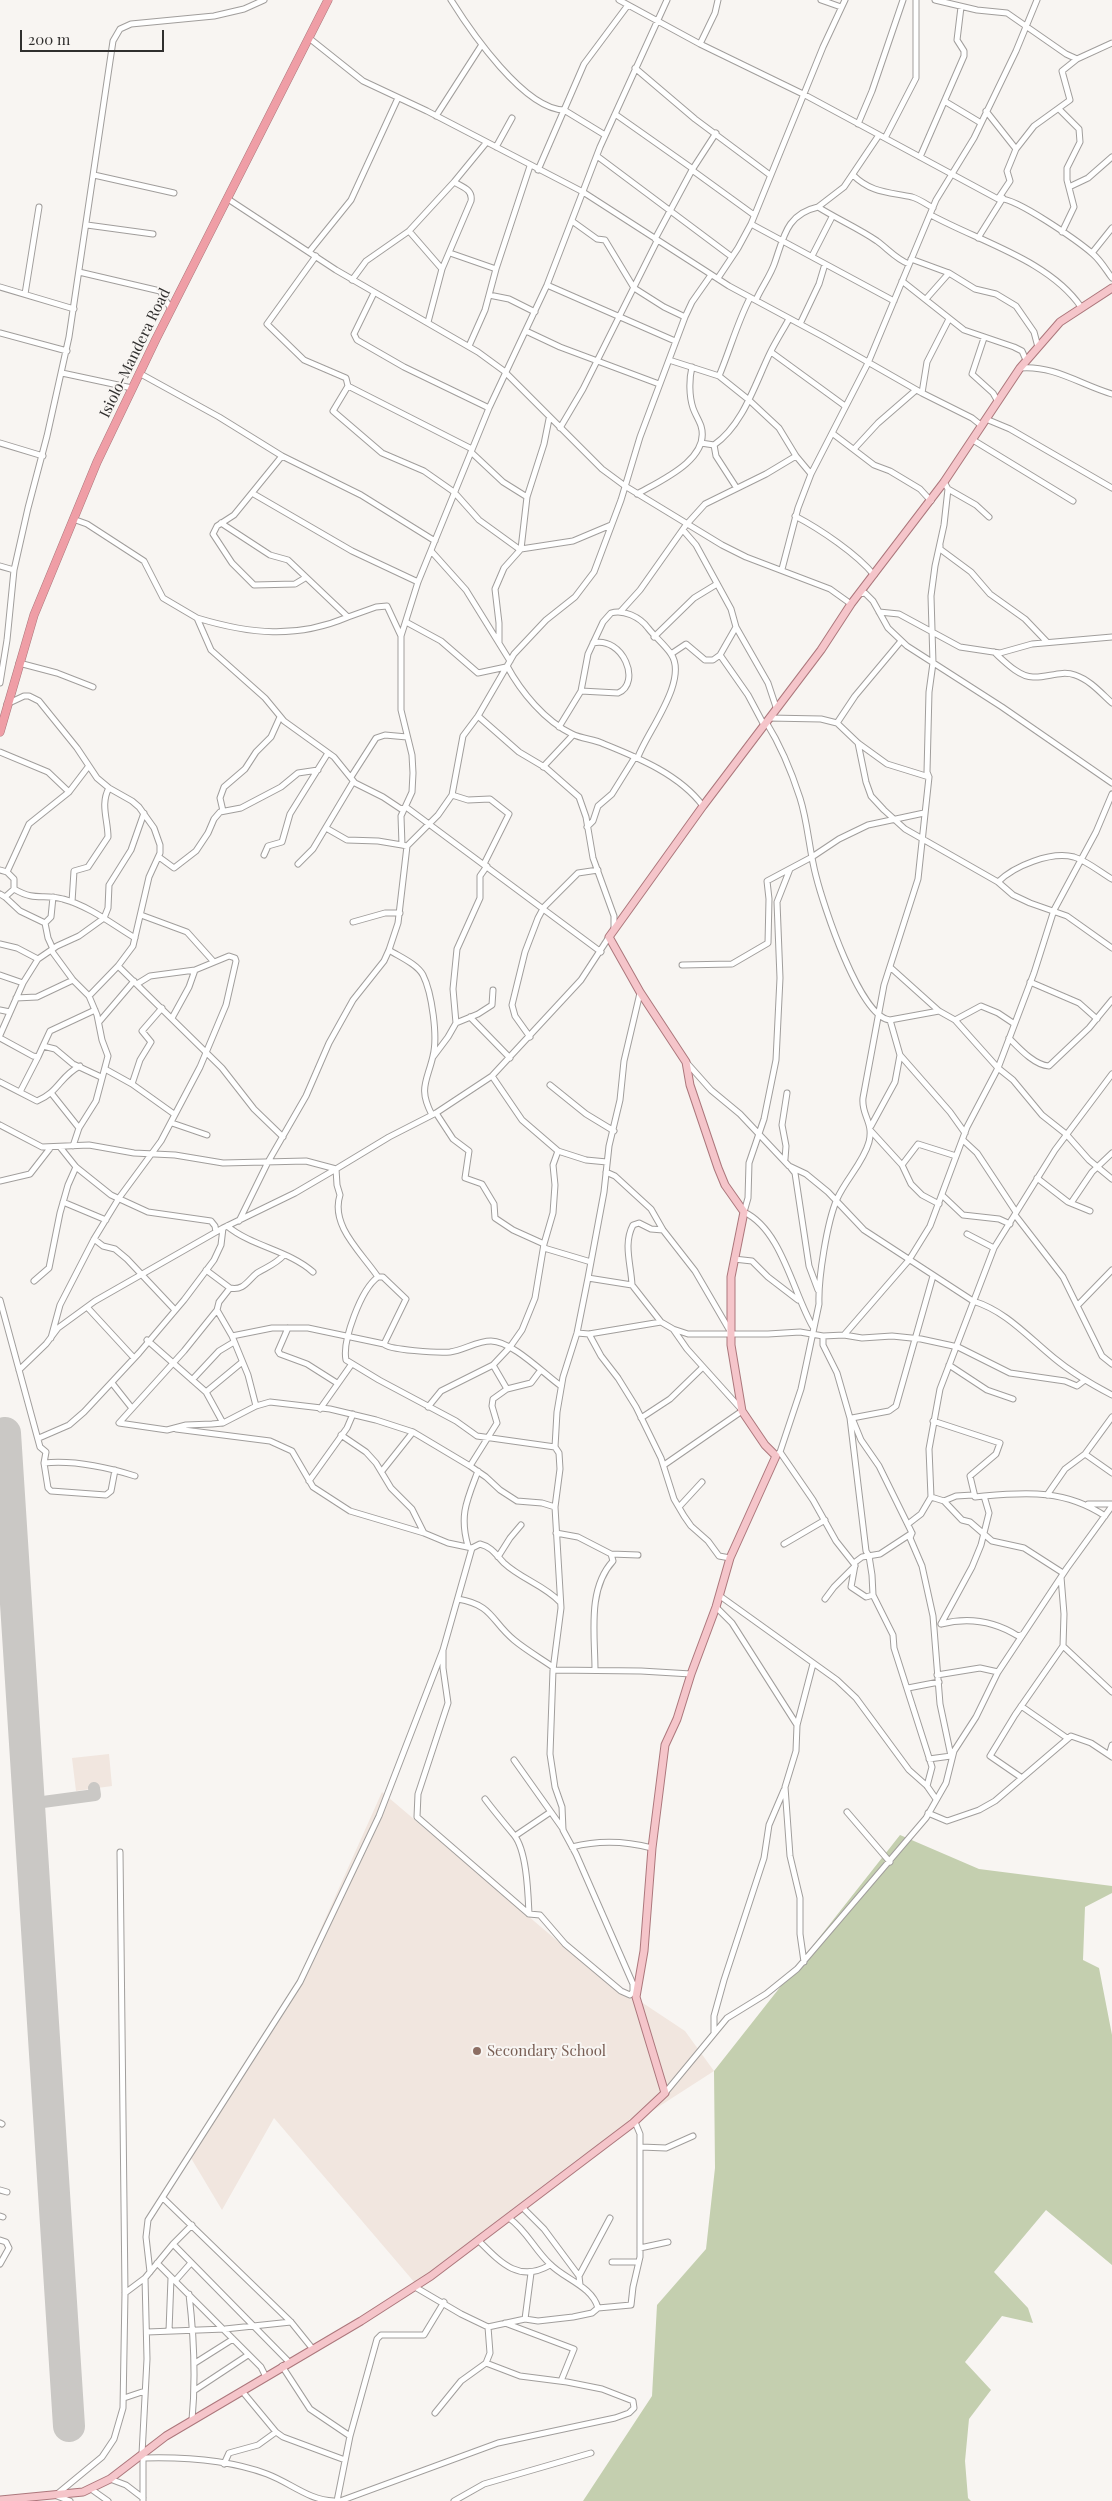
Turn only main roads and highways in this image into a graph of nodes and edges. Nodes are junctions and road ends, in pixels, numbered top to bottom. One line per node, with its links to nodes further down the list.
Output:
1 (328, 0): 3 (highway, Isiolo-Mandera Road)
2 (1112, 288): 4 (main road)
3 (0, 732)
4 (0, 2500)

